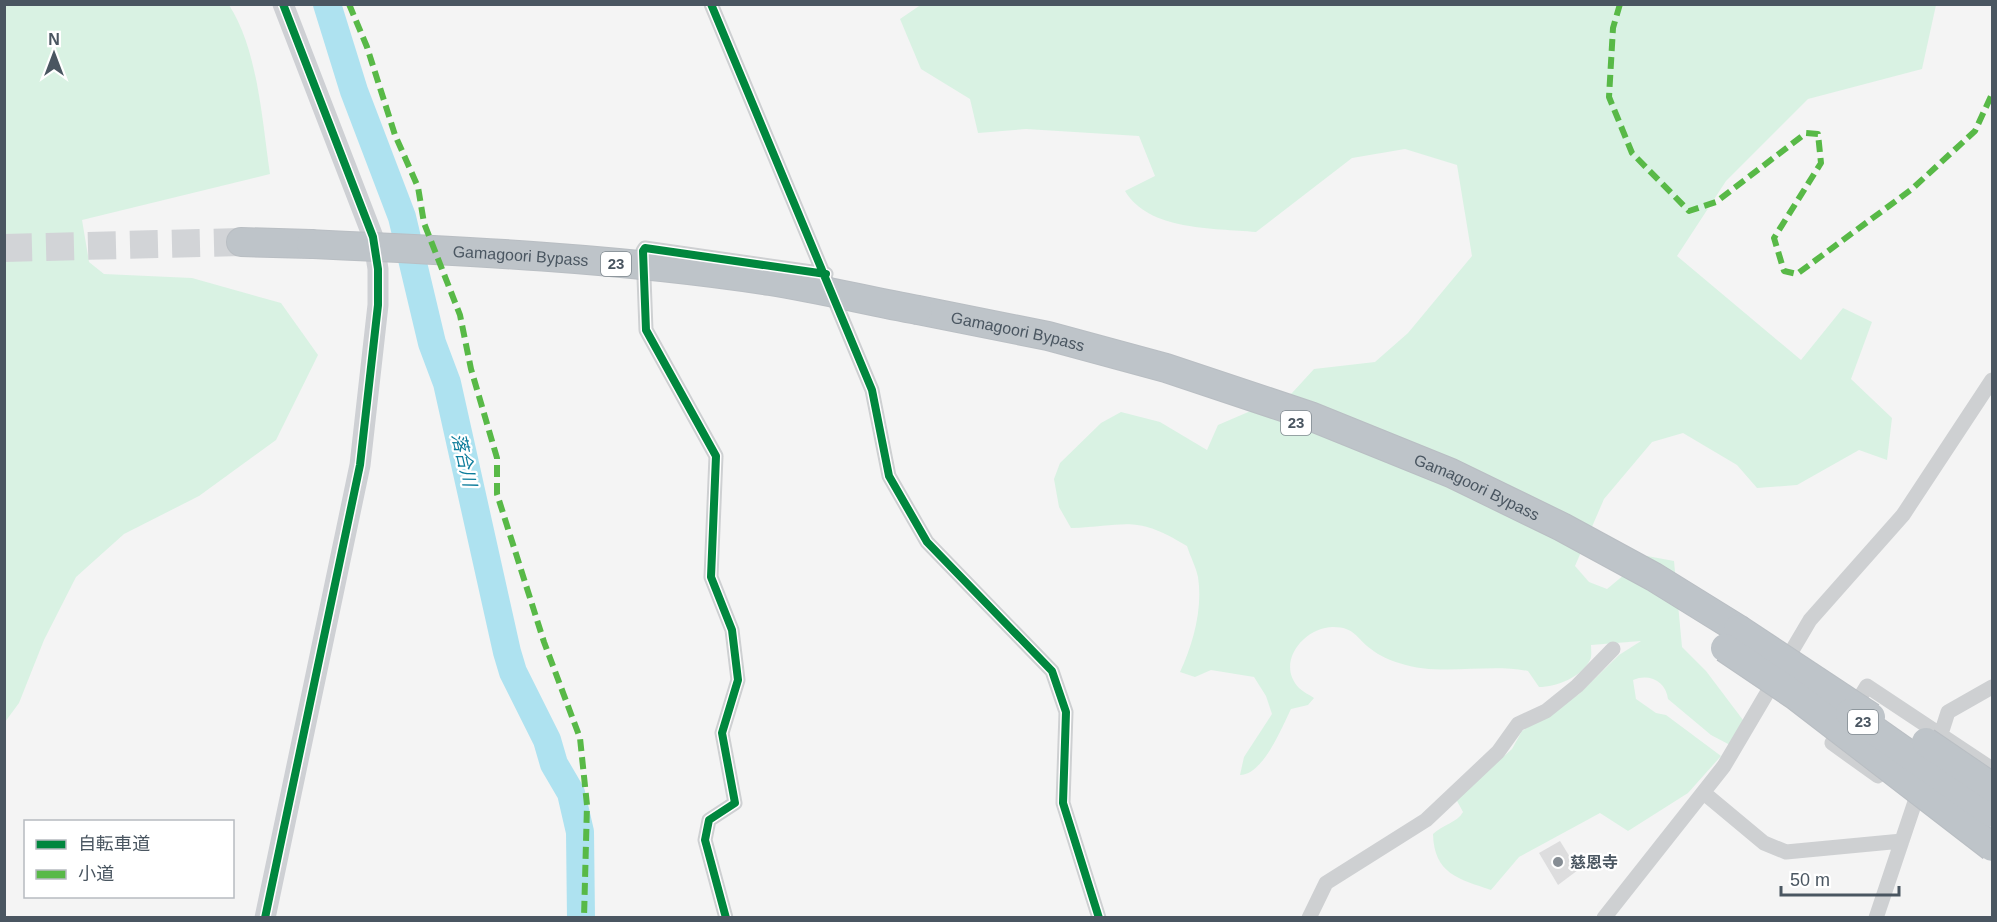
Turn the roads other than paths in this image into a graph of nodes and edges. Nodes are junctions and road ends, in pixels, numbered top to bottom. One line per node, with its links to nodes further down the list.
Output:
1 (283, 4): 19 (street)
2 (711, 4): 4 (street)
3 (241, 248): 5 (highway, Gamagoori Bypass / 23, bridge)
4 (826, 274): 20 (street); 21 (street)
5 (917, 315): 7 (highway, Gamagoori Bypass / 23); 7 (highway, Gamagoori Bypass / 23)
6 (1992, 380): 13 (street)
7 (1735, 633): 12 (highway, bridge); 14 (highway, 23, bridge); 16 (highway, 23, bridge); 18 (highway, bridge)
8 (1613, 649): 22 (street)
9 (1992, 687): 10 (street)
10 (1942, 733): 11 (street); 15 (street); 15 (street)
11 (1992, 769)
12 (1992, 787)
13 (1704, 794): 17 (street); 23 (street)
14 (1992, 800)
15 (1914, 802): 17 (street); 18 (street)
16 (1992, 813)
17 (1902, 841): 24 (street)
18 (1992, 855)
19 (265, 918)
20 (726, 918)
21 (1099, 918)
22 (1309, 918)
23 (1604, 918)
24 (1876, 918)

